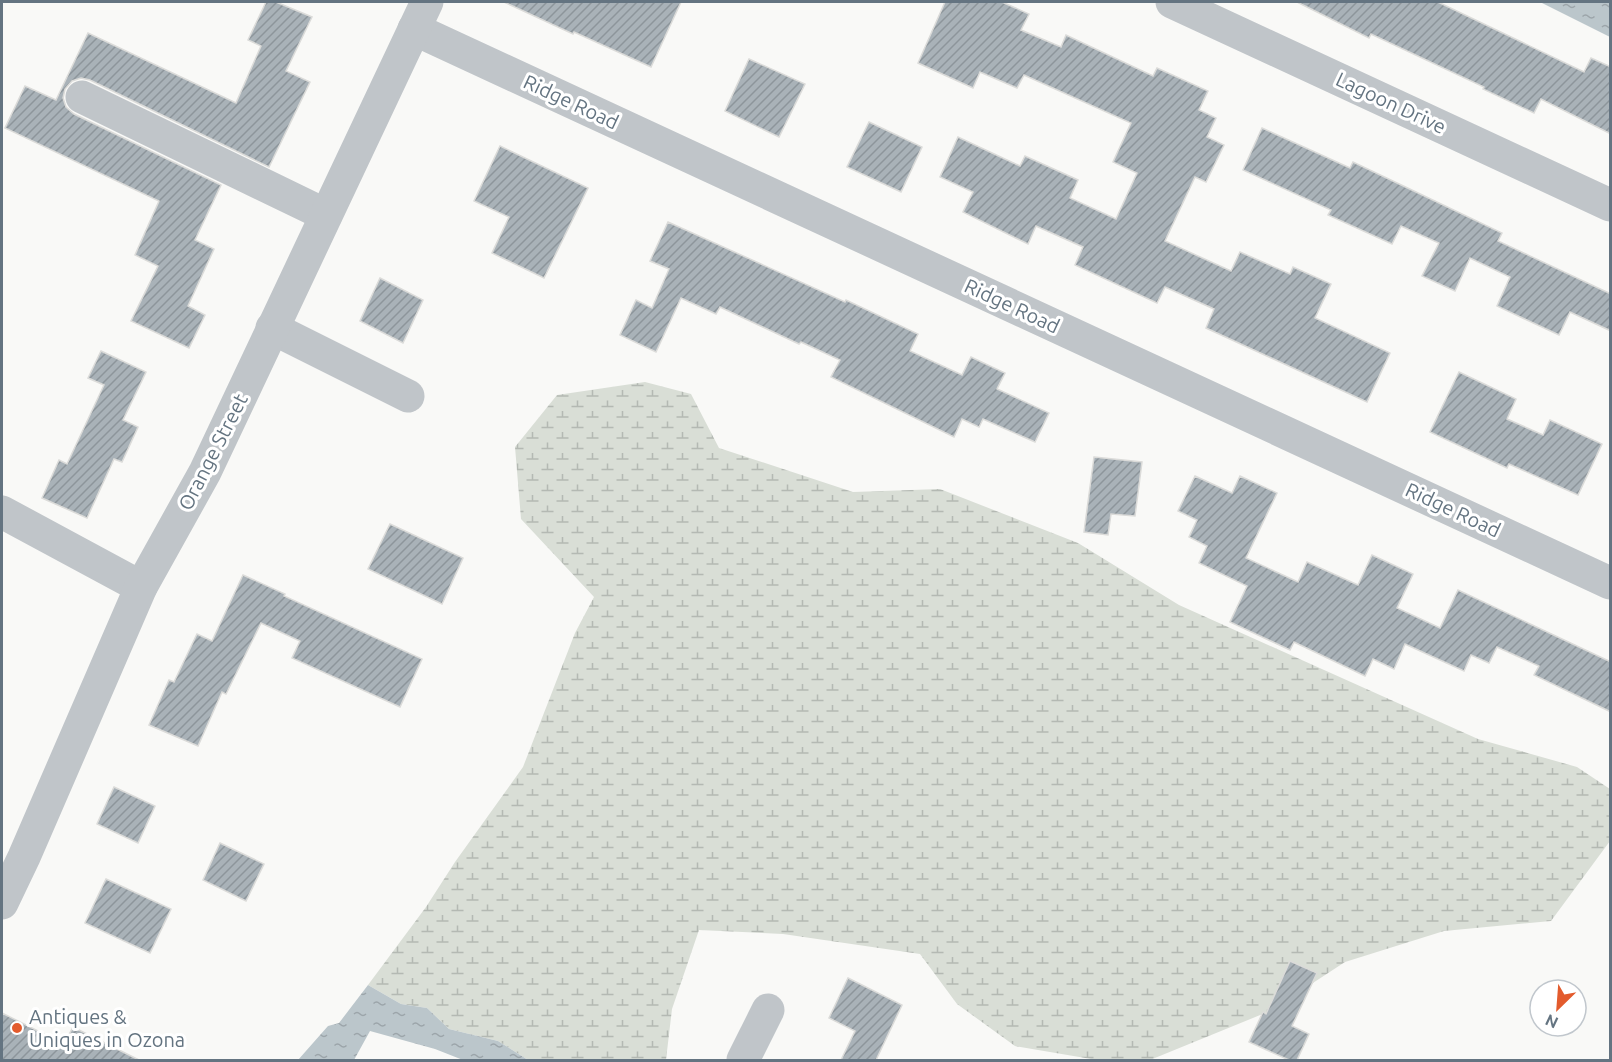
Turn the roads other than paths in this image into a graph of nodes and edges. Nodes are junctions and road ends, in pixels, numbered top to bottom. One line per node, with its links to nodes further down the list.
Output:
1 (1172, 2): 4 (street, Lagoon Drive)
2 (420, 15): 5 (street, Orange Street); 9 (street, Ridge Road)
3 (82, 97): 5 (street)
4 (1611, 205)
5 (326, 215): 6 (street, Orange Street)
6 (273, 328): 7 (street); 10 (street, Orange Street)
7 (408, 396)
8 (2, 513): 10 (street)
9 (1611, 583)
10 (141, 587): 11 (street, Orange Street)
11 (13, 851): 12 (street, Orange Street)
12 (2, 903)
13 (768, 1010): 14 (street)
14 (743, 1060)

